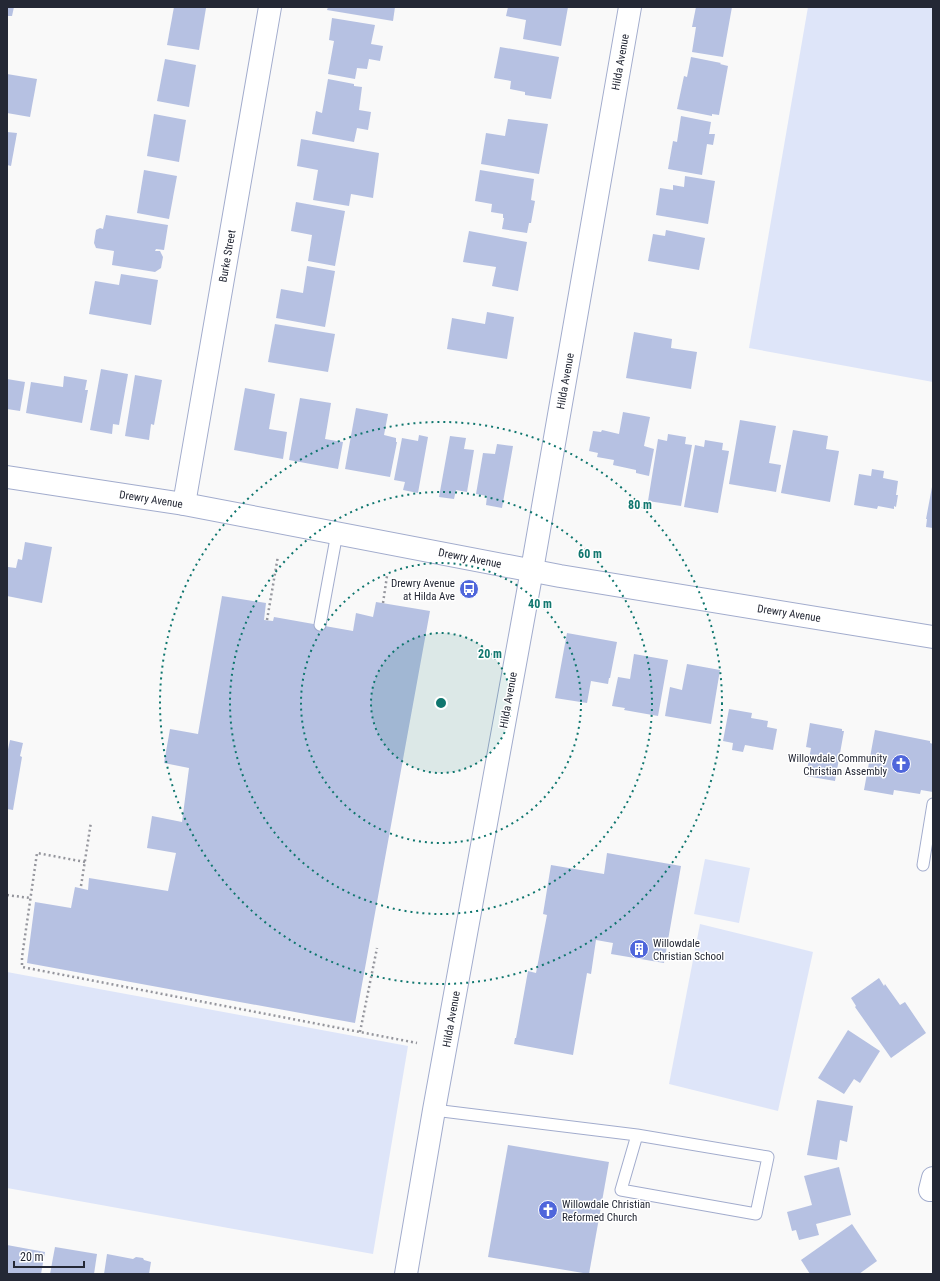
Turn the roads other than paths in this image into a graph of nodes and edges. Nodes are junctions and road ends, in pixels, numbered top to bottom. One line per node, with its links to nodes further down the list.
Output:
1 (270, 7): 4 (street, Burke Street)
2 (630, 7): 6 (street, Hilda Avenue)
3 (7, 477): 4 (street, Drewry Avenue)
4 (184, 504): 5 (street, Drewry Avenue)
5 (337, 533): 6 (street, Drewry Avenue); 7 (lane)
6 (532, 570): 8 (street, Drewry Avenue); 11 (street, Hilda Avenue)
7 (320, 625)
8 (933, 637)
9 (933, 804): 10 (lane)
10 (923, 865)
11 (434, 1110): 12 (lane); 15 (street, Hilda Avenue)
12 (637, 1135): 12 (lane)
13 (933, 1178): 14 (street)
14 (933, 1190)
15 (406, 1274)

